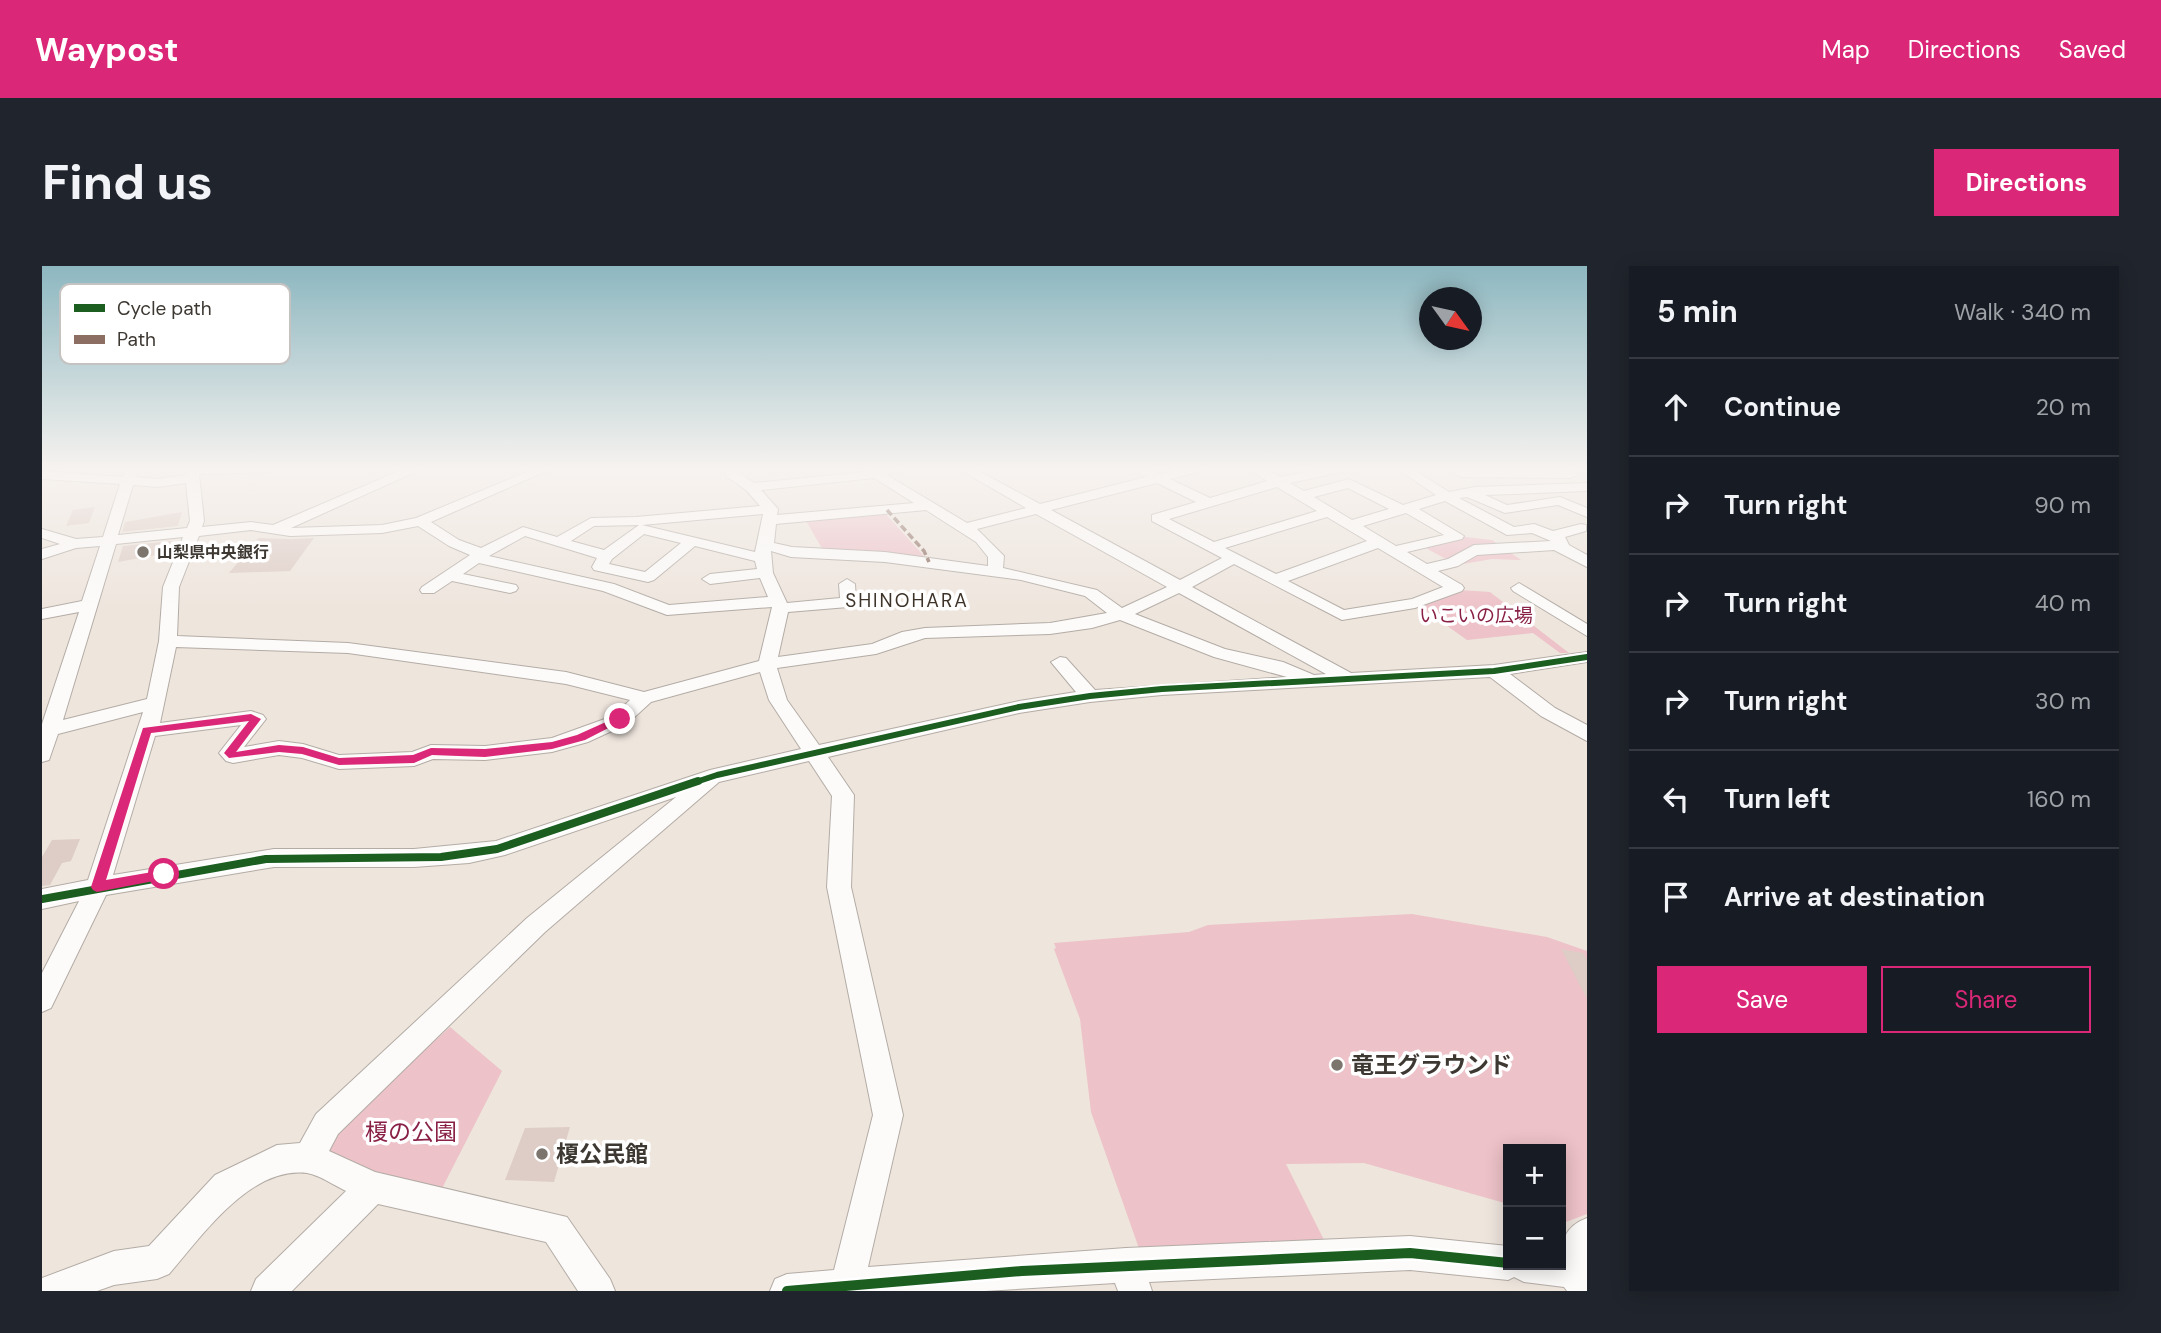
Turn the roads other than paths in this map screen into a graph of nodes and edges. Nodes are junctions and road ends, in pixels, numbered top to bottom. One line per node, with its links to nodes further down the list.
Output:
1 (117, 516): 24 (street)
2 (197, 516): 21 (street)
3 (306, 516): 18 (street)
4 (432, 516): 16 (street)
5 (736, 516): 26 (street)
6 (771, 516): 36 (street)
7 (945, 516): 19 (street)
8 (1013, 516): 19 (street)
9 (1052, 516): 45 (street)
10 (1165, 516): 30 (street)
11 (1316, 516): 30 (street)
12 (1335, 516): 17 (street)
13 (1381, 516): 17 (street)
14 (1417, 516): 23 (street)
15 (1481, 516): 27 (street)
16 (420, 521): 18 (street); 33 (street)
17 (1351, 525): 29 (street)
18 (278, 528): 21 (street)
19 (965, 528): 40 (street)
20 (1581, 528): 27 (street)
21 (194, 532): 24 (street); 54 (street)
22 (42, 533): 28 (street)
23 (1449, 538): 29 (street); 31 (street)
24 (110, 541): 28 (street); 50 (street)
25 (692, 541): 34 (street); 34 (street); 36 (street)
26 (559, 542): 33 (street); 34 (street)
27 (1557, 542): 31 (street); 37 (street)
28 (75, 544): 32 (street)
29 (1387, 546): 38 (street); 43 (street)
30 (1212, 547): 35 (street)
31 (1474, 550): 38 (street)
32 (47, 553): 39 (street)
33 (479, 556): 41 (street); 49 (street)
34 (606, 556)
35 (1234, 558): 43 (street); 45 (street)
36 (765, 559): 40 (street); 42 (street); 49 (street)
37 (1587, 562)
38 (1424, 569): 43 (street)
39 (42, 570)
40 (995, 571): 52 (street)
41 (449, 576): 46 (street); 48 (street)
42 (710, 579)
43 (1275, 580)
44 (848, 584): 49 (street)
45 (1178, 586): 52 (street); 59 (street)
46 (510, 588)
47 (1519, 588): 53 (street)
48 (428, 590)
49 (779, 604): 57 (street)
50 (87, 605): 51 (street); 64 (street)
51 (42, 614)
52 (1119, 614): 57 (street); 60 (street)
53 (1587, 631)
54 (168, 641): 62 (street); 63 (street)
55 (1587, 657): 58 (street)
56 (1060, 662): 61 (street)
57 (767, 664): 62 (street); 67 (street)
58 (1494, 671): 59 (street); 66 (street)
59 (1348, 680): 60 (street)
60 (1315, 681): 61 (street)
61 (1090, 696): 67 (street)
62 (644, 698): 65 (street)
63 (156, 703): 64 (street); 65 (street)
64 (48, 722): 68 (street)
65 (146, 730): 70 (street)
66 (1587, 734)
67 (812, 752): 69 (street); 80 (street)
68 (42, 755)
69 (717, 775): 70 (street); 73 (street)
70 (97, 887): 71 (street); 72 (street)
71 (42, 899)
72 (42, 1000)
73 (310, 1158): 74 (street); 81 (street)
74 (373, 1187): 82 (street); 83 (street)
75 (1587, 1234): 79 (street)
76 (1503, 1263): 78 (street)
77 (1542, 1270): 79 (street)
78 (1131, 1278): 80 (street)
79 (1580, 1281)
80 (846, 1288): 84 (street)
81 (51, 1291)
82 (268, 1291)
83 (598, 1291)
84 (787, 1291)

